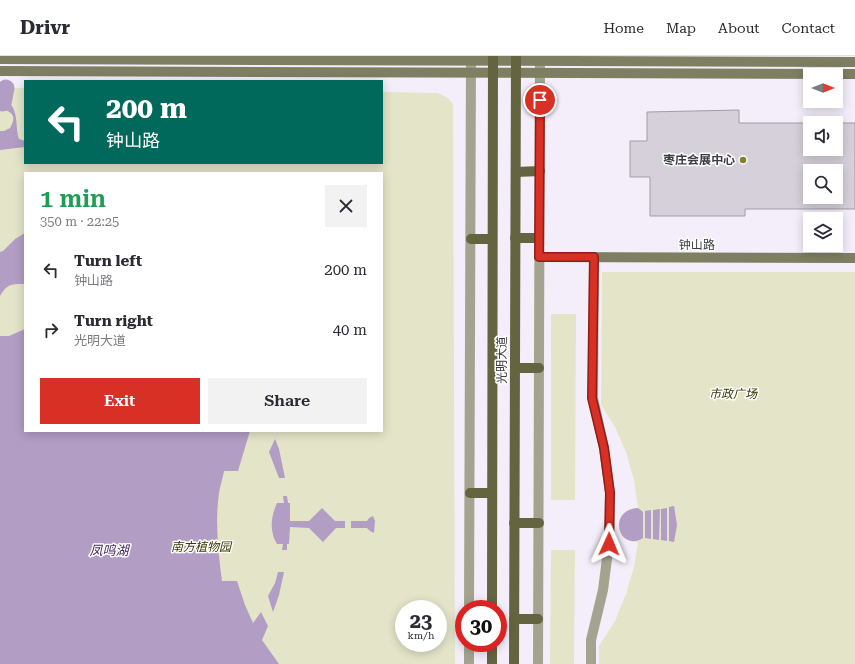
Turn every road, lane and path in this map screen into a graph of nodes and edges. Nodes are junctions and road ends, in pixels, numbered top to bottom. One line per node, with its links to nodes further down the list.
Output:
1 (171, 58): 2 (main road); 3 (main road); 10 (street)
2 (0, 59)
3 (471, 59): 4 (main road); 11 (street)
4 (493, 59): 5 (main road); 12 (main road, 光明大道)
5 (516, 59): 6 (main road); 13 (main road, 光明大道)
6 (540, 59): 7 (main road); 14 (street)
7 (732, 59): 8 (main road); 15 (main road)
8 (855, 62)
9 (0, 71): 10 (main road)
10 (171, 71): 11 (main road)
11 (471, 72): 12 (main road); 21 (street)
12 (493, 72): 13 (main road); 22 (main road, 光明大道)
13 (516, 72): 14 (main road); 18 (main road, 光明大道)
14 (540, 72): 15 (main road); 17 (street)
15 (732, 73): 16 (main road)
16 (855, 74)
17 (540, 171): 18 (main road); 20 (street)
18 (516, 172): 19 (main road, 光明大道)
19 (516, 238): 20 (main road); 26 (main road, 光明大道)
20 (539, 238): 23 (street)
21 (471, 239): 22 (main road); 28 (street)
22 (492, 239): 29 (main road, 光明大道)
23 (539, 257): 24 (main road, 钟山路); 27 (street)
24 (594, 257): 25 (main road, 钟山路); 42 (street)
25 (855, 258)
26 (515, 368): 27 (main road); 30 (main road, 光明大道)
27 (539, 368): 31 (street)
28 (470, 493): 29 (main road); 32 (street)
29 (492, 493): 33 (main road, 光明大道)
30 (514, 523): 31 (main road); 34 (main road, 光明大道)
31 (539, 523): 35 (street)
32 (469, 600)
33 (492, 600)
34 (514, 619): 35 (main road); 40 (main road, 光明大道)
35 (538, 619): 41 (street)
36 (469, 652): 38 (street)
37 (492, 652): 39 (main road)
38 (469, 664)
39 (492, 664)
40 (514, 664)
41 (538, 664)
42 (590, 664)

